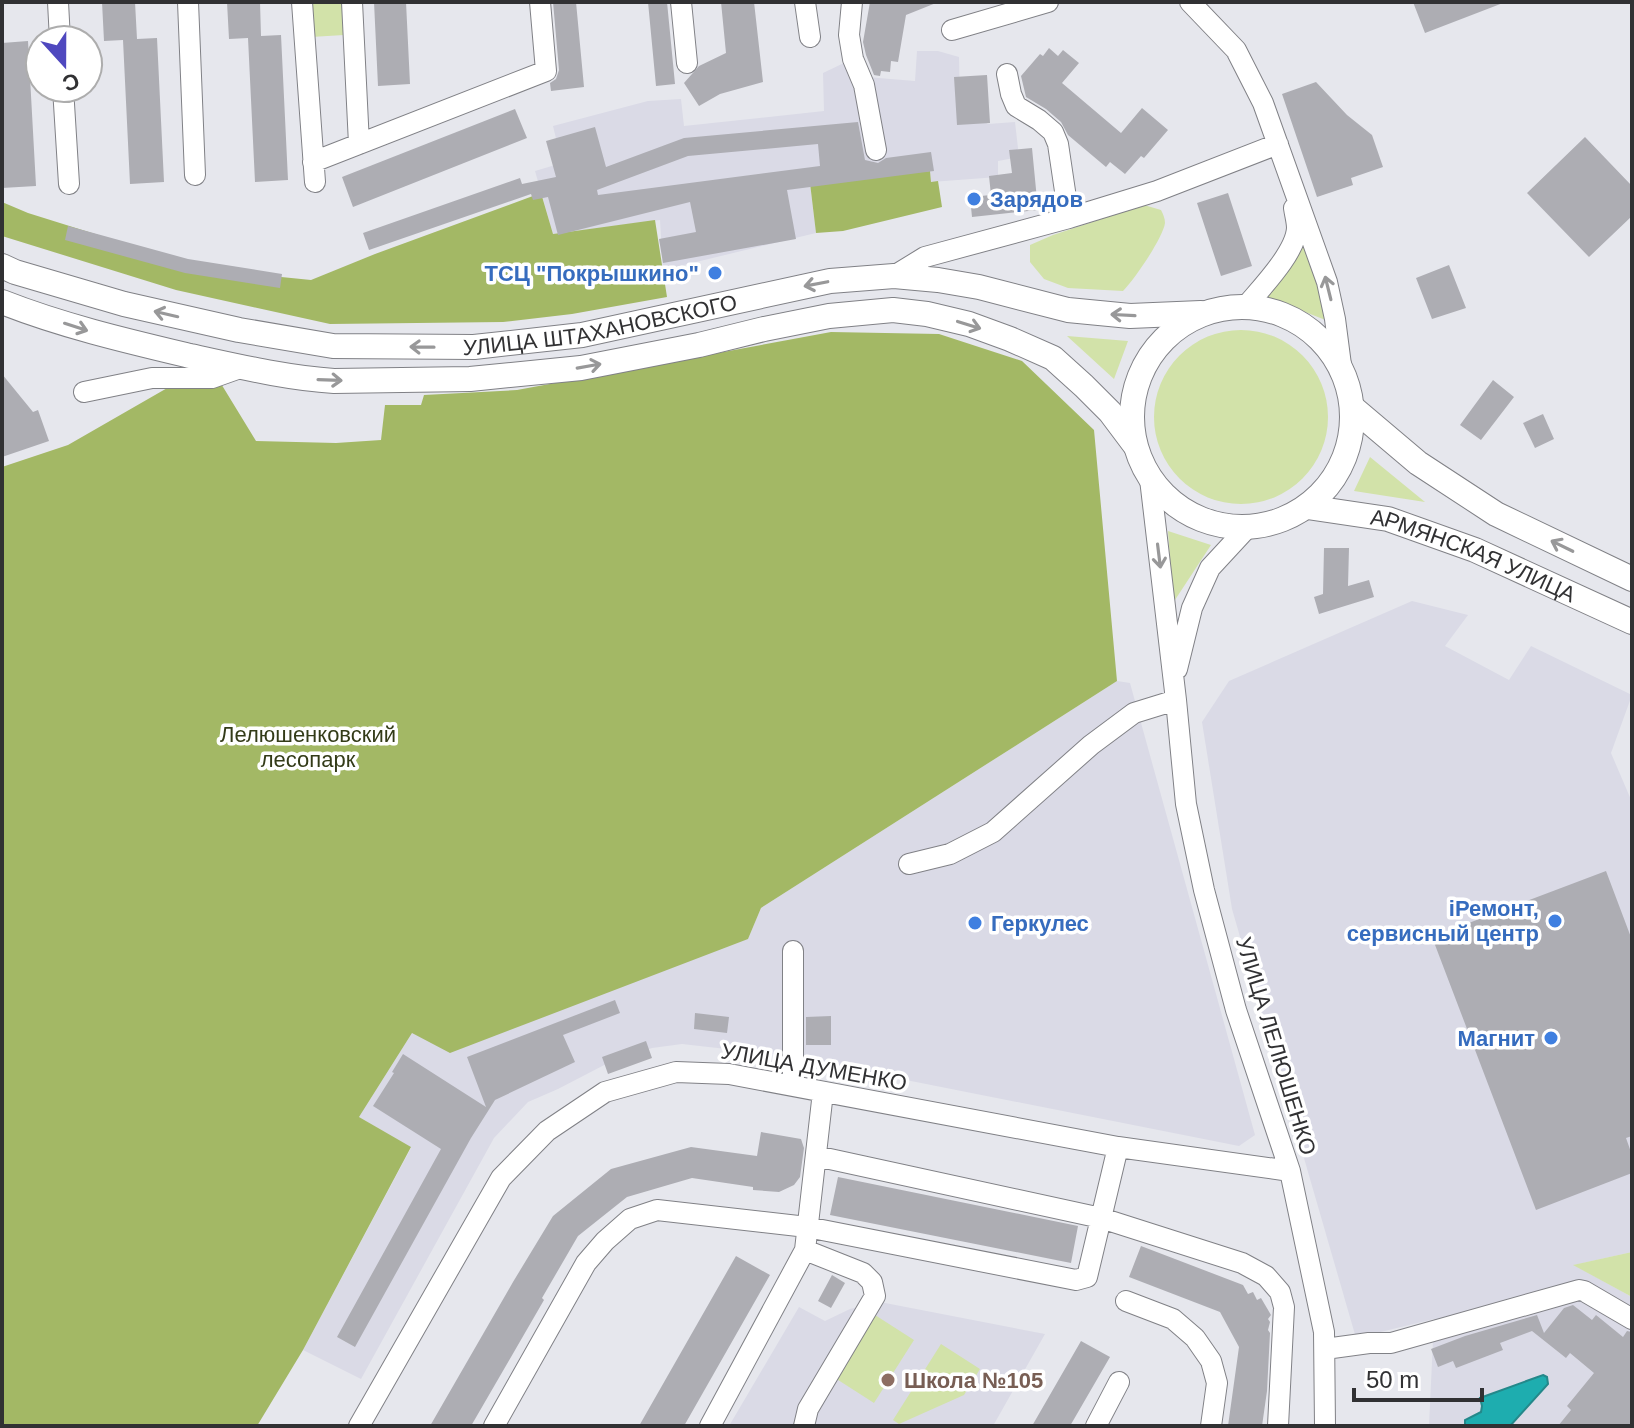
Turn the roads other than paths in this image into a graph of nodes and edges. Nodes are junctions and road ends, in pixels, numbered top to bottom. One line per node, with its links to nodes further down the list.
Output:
1 (58, 2): 11 (street)
2 (188, 2): 20 (street)
3 (302, 2): 17 (street)
4 (352, 2): 17 (street)
5 (540, 2): 17 (street)
6 (681, 2): 14 (street)
7 (805, 2): 13 (street)
8 (852, 2): 19 (street)
9 (1048, 2): 12 (street)
10 (1190, 2): 18 (street)
11 (59, 24)
12 (952, 30)
13 (810, 37)
14 (687, 63)
15 (1007, 74): 23 (street)
16 (64, 104): 22 (street)
17 (359, 144)
18 (1278, 144): 21 (street); 23 (street)
19 (876, 150)
20 (195, 175)
21 (1289, 177): 27 (street); 29 (street, one-way to 21)
22 (69, 184)
23 (1069, 218): 25 (street)
24 (2, 266): 25 (main road, УЛИЦА ШТАХАНОВСКОГО, one-way to 24)
25 (894, 276): 28 (main road, УЛИЦА ШТАХАНОВСКОГО, one-way to 25)
26 (2, 302): 30 (main road, УЛИЦА ШТАХАНОВСКОГО, one-way to 30)
27 (1247, 305): 28 (main road); 29 (main road)
28 (1201, 313): 33 (main road)
29 (1341, 365): 32 (main road)
30 (243, 367): 31 (street); 33 (main road, УЛИЦА ШТАХАНОВСКОГО, one-way to 33)
31 (84, 392)
32 (1353, 408): 35 (main road); 37 (main road, АРМЯНСКАЯ УЛИЦА, one-way to 32)
33 (1134, 444): 34 (main road)
34 (1150, 479): 36 (main road); 39 (street, УЛИЦА ЛЕЛЮШЕНКО, one-way to 39)
35 (1307, 507): 36 (main road); 38 (main road, АРМЯНСКАЯ УЛИЦА)
36 (1247, 528): 39 (street)
37 (1632, 579)
38 (1632, 622)
39 (1175, 690): 40 (street); 46 (street, УЛИЦА ЛЕЛЮШЕНКО)
40 (909, 864)
41 (793, 951): 42 (street)
42 (793, 1086): 43 (street, УЛИЦА ДУМЕНКО); 54 (street, УЛИЦА ДУМЕНКО)
43 (823, 1092): 44 (street, УЛИЦА ДУМЕНКО); 45 (street)
44 (1118, 1147): 46 (street, УЛИЦА ДУМЕНКО); 47 (street)
45 (816, 1156): 47 (street); 48 (street)
46 (1290, 1171): 52 (street, УЛИЦА ЛЕЛЮШЕНКО)
47 (1101, 1218): 48 (street); 60 (street)
48 (807, 1227): 49 (street); 55 (street)
49 (805, 1250): 56 (street); 57 (street)
50 (1126, 1301): 59 (street)
51 (1632, 1319): 52 (street)
52 (1325, 1349): 61 (street, УЛИЦА ЛЕЛЮШЕНКО)
53 (1119, 1382): 58 (street)
54 (359, 1426)
55 (494, 1426)
56 (710, 1426)
57 (804, 1426)
58 (1096, 1426)
59 (1211, 1426)
60 (1278, 1426)
61 (1325, 1426)

